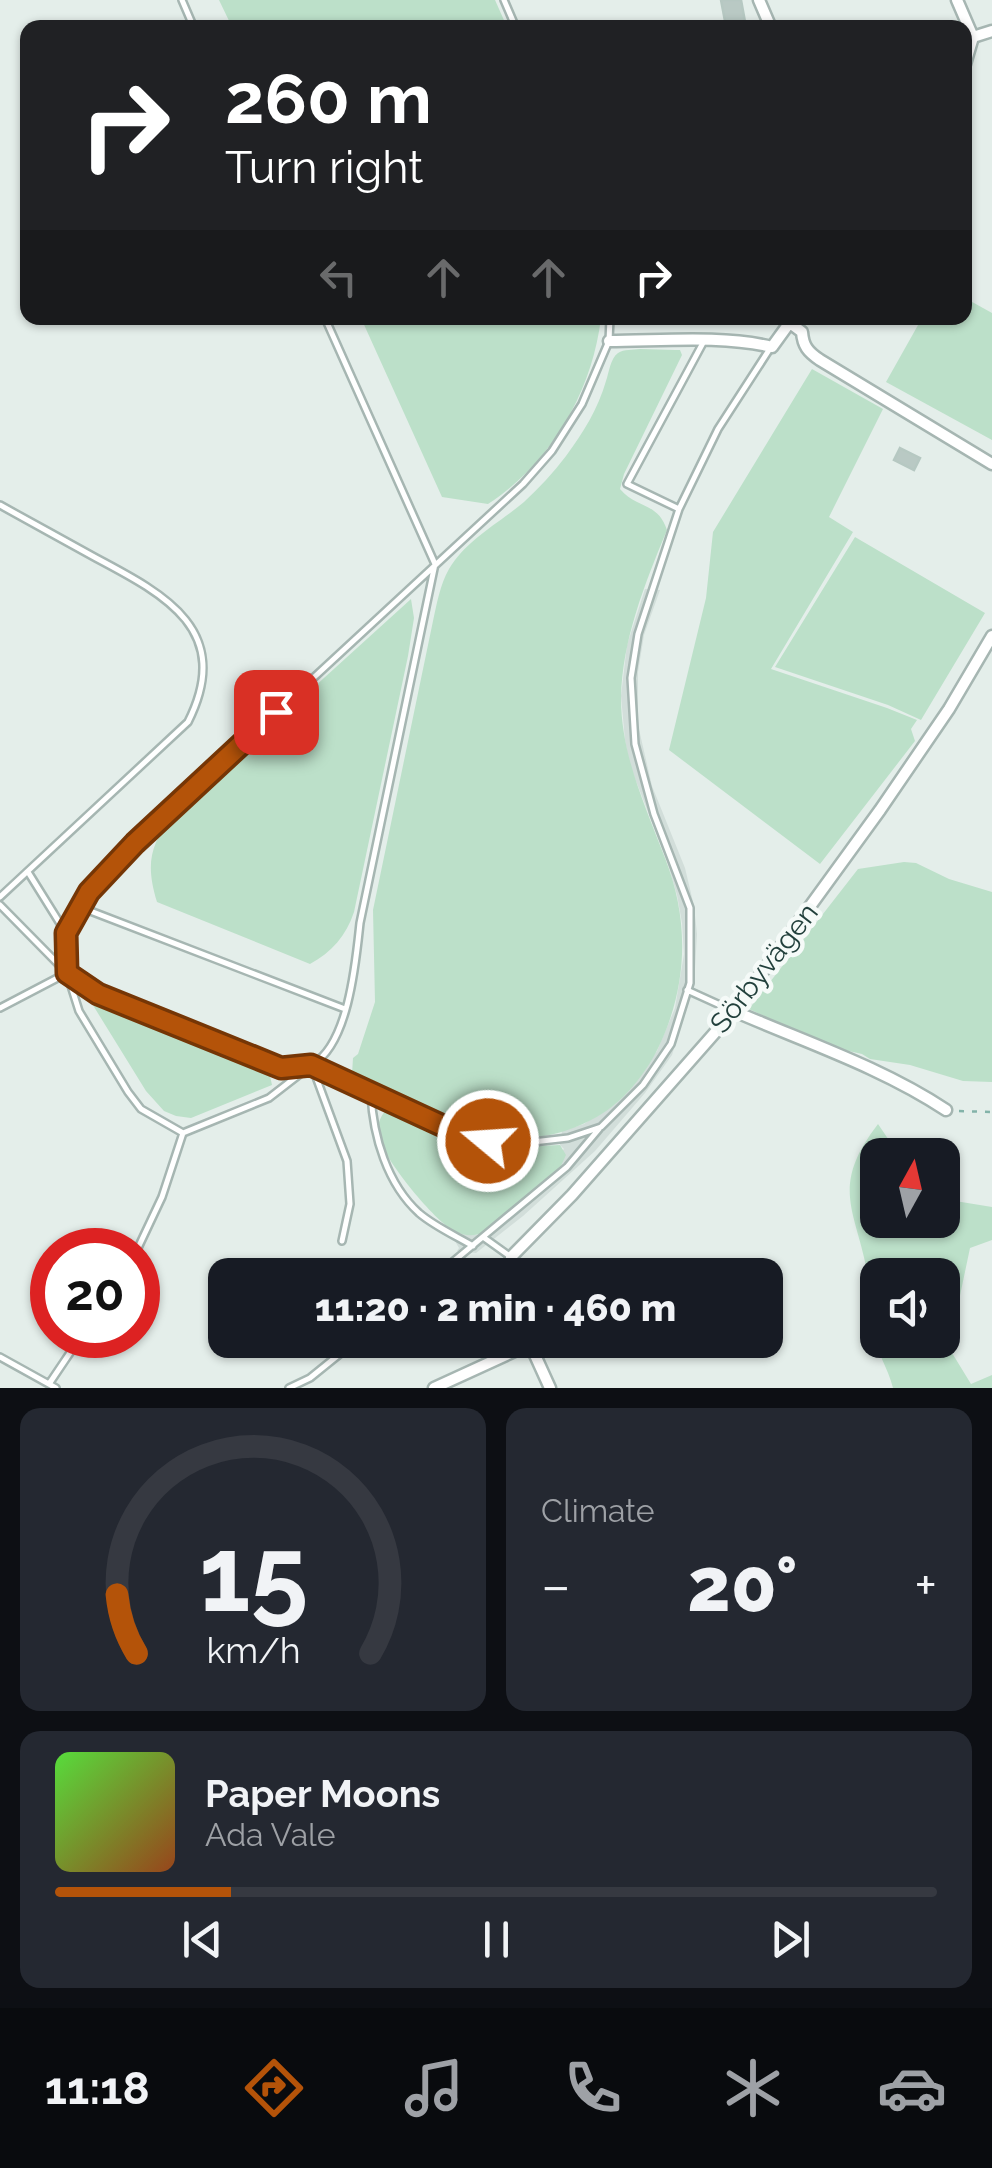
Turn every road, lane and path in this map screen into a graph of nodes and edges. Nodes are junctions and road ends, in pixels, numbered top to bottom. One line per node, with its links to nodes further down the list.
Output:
1 (328, 325): 11 (lane)
2 (610, 325): 6 (lane)
3 (788, 325): 7 (street)
4 (796, 325): 8 (street)
5 (704, 341): 6 (street); 7 (street); 10 (lane)
6 (609, 342): 11 (lane)
7 (772, 347): 10 (lane)
8 (992, 464)
9 (0, 505): 13 (lane)
10 (679, 510): 19 (lane)
11 (435, 564): 16 (lane); 21 (lane)
12 (992, 636): 22 (street, Sörbyvägen)
13 (27, 871): 14 (lane); 17 (lane)
14 (0, 897)
15 (0, 905): 18 (lane)
16 (80, 907): 17 (lane); 21 (lane)
17 (66, 933): 18 (lane)
18 (67, 973): 20 (lane); 23 (lane); 28 (lane)
19 (688, 990): 22 (lane); 27 (lane)
20 (0, 1008)
21 (345, 1009): 23 (lane)
22 (734, 1012): 25 (street); 33 (street, Sörbyvägen)
23 (311, 1065): 24 (lane); 28 (lane); 31 (lane)
24 (371, 1094): 27 (lane); 32 (lane)
25 (946, 1110): 26 (path)
26 (992, 1112)
27 (601, 1126): 30 (lane)
28 (183, 1133): 29 (lane)
29 (147, 1228)
30 (483, 1237): 32 (lane); 33 (lane)
31 (342, 1240)
32 (472, 1246): 34 (lane)
33 (511, 1257)
34 (458, 1258)
35 (0, 1356): 40 (lane)
36 (68, 1358): 40 (lane)
37 (335, 1358): 41 (lane)
38 (497, 1358): 42 (street)
39 (534, 1358): 43 (street)
40 (52, 1386)
41 (290, 1388)
42 (434, 1388)
43 (550, 1388)

